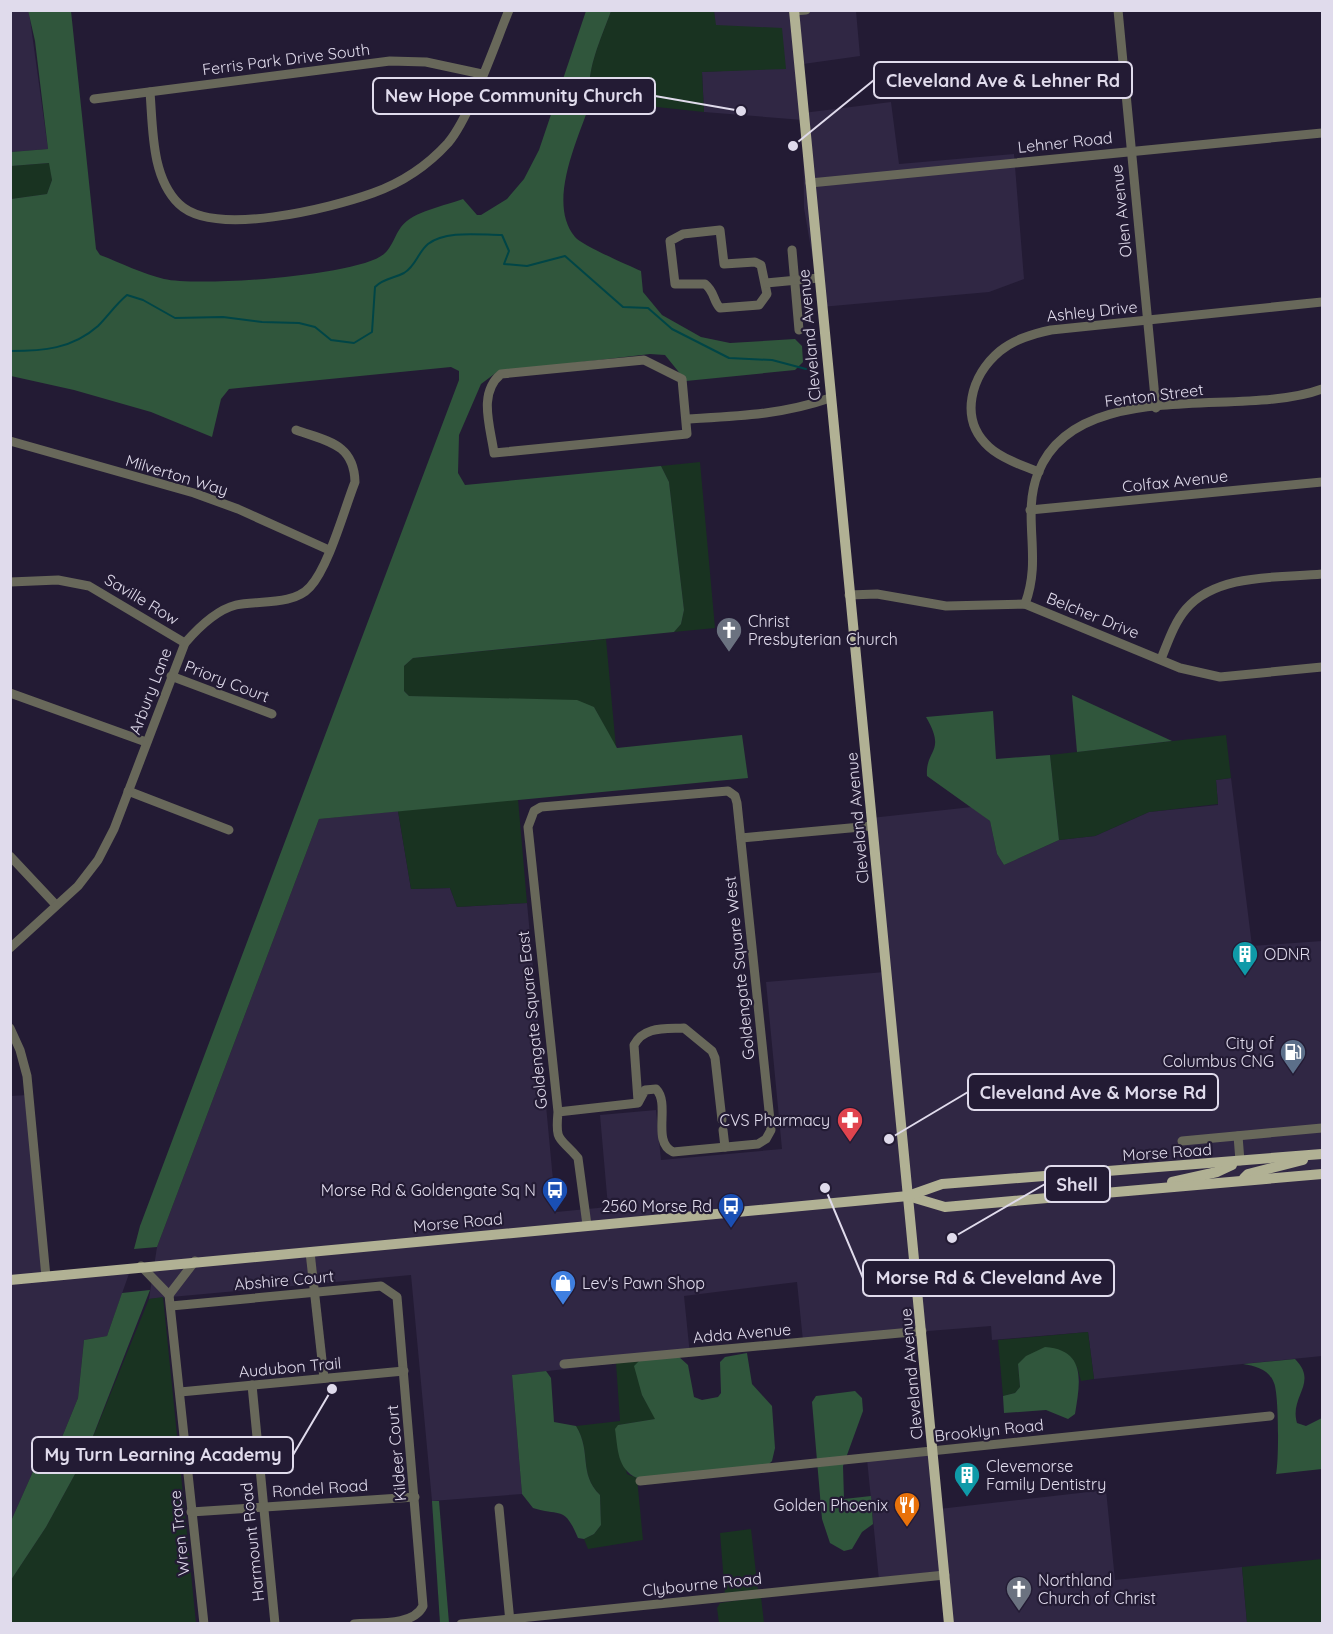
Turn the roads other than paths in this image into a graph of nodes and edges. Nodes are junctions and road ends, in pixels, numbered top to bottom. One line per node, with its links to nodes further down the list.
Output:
1 (509, 10): 5 (street)
2 (806, 10): 4 (street)
3 (1118, 10): 9 (street, Olen Avenue)
4 (794, 11): 10 (main road, Cleveland Avenue)
5 (482, 74): 6 (street, Ferris Park Drive South); 6 (street)
6 (150, 92): 7 (street, Ferris Park Drive South)
7 (94, 99)
8 (1323, 133): 9 (street, Lehner Road)
9 (1131, 151): 10 (street, Lehner Road); 16 (street, Olen Avenue)
10 (810, 183): 12 (main road, Cleveland Avenue)
11 (792, 250): 13 (street)
12 (819, 278): 13 (street); 19 (main road, Cleveland Avenue)
13 (796, 280): 14 (street); 17 (street)
14 (766, 283): 14 (street)
15 (1323, 302): 16 (street, Ashley Drive)
16 (1148, 320): 20 (street, Olen Avenue); 24 (street, Ashley Drive)
17 (799, 330)
18 (1323, 388): 20 (street, Fenton Street)
19 (830, 398): 21 (street); 30 (main road, Cleveland Avenue)
20 (1156, 408): 24 (street, Fenton Street)
21 (687, 419): 21 (street)
22 (296, 430): 27 (street, Arbury Lane)
23 (10, 441): 27 (street, Milverton Way)
24 (1039, 472): 26 (street, Fenton Street)
25 (1323, 482): 26 (street, Colfax Avenue)
26 (1030, 510): 31 (street, Fenton Street)
27 (329, 550): 32 (street, Arbury Lane)
28 (1323, 574): 33 (street)
29 (10, 582): 32 (street, Saville Row)
30 (849, 595): 31 (street, Belcher Drive); 41 (main road, Cleveland Avenue)
31 (1025, 604): 33 (street, Belcher Drive)
32 (185, 643): 35 (street, Arbury Lane)
33 (1161, 659): 34 (street, Belcher Drive)
34 (1323, 667)
35 (171, 676): 37 (street, Priory Court); 38 (street, Arbury Lane)
36 (10, 693): 38 (street)
37 (272, 714)
38 (146, 742): 39 (street, Arbury Lane)
39 (128, 791): 42 (street); 45 (street, Arbury Lane)
40 (541, 807): 43 (street, Goldengate Square West); 49 (street, Goldengate Square East)
41 (872, 826): 43 (street); 59 (main road, Cleveland Avenue)
42 (229, 830)
43 (741, 838): 53 (street, Goldengate Square West)
44 (10, 856): 45 (street)
45 (56, 905): 46 (street, Arbury Lane)
46 (10, 948)
47 (10, 1028): 64 (street)
48 (638, 1103): 49 (street); 53 (street); 53 (street)
49 (558, 1112): 60 (street, Goldengate Square East)
50 (1323, 1128): 51 (street)
51 (1238, 1136): 52 (street); 55 (street)
52 (1182, 1141)
53 (724, 1148)
54 (1320, 1155): 55 (main road, Morse Road); 57 (main road)
55 (1239, 1161): 58 (main road); 59 (main road, Morse Road)
56 (1323, 1174): 57 (main road, Morse Road)
57 (1240, 1181): 58 (main road, Morse Road)
58 (1143, 1189): 59 (main road, Morse Road)
59 (908, 1196): 60 (main road, Morse Road); 70 (main road, Cleveland Avenue)
60 (587, 1225): 61 (main road, Morse Road)
61 (310, 1252): 62 (main road, Morse Road); 66 (street)
62 (195, 1261): 63 (main road, Morse Road); 67 (street)
63 (141, 1266): 64 (main road, Morse Road); 67 (street)
64 (46, 1277): 65 (main road, Morse Road)
65 (10, 1280)
66 (314, 1292): 68 (street, Abshire Court); 69 (street, Abshire Court); 73 (street)
67 (170, 1295): 69 (street, Wren Trace)
68 (397, 1297): 72 (street, Kildeer Court)
69 (171, 1306): 75 (street, Wren Trace)
70 (922, 1330): 71 (street, Adda Avenue); 77 (main road, Cleveland Avenue)
71 (564, 1364)
72 (404, 1371): 73 (street, Audubon Trail); 79 (street, Kildeer Court)
73 (324, 1378): 74 (street, Audubon Trail)
74 (252, 1385): 75 (street, Audubon Trail); 80 (street, Harmount Road)
75 (180, 1392): 82 (street, Wren Trace)
76 (1270, 1416): 77 (street, Brooklyn Road)
77 (933, 1451): 78 (street, Brooklyn Road); 83 (main road, Cleveland Avenue)
78 (639, 1481)
79 (415, 1497): 80 (street, Rondel Road); 87 (street, Kildeer Court)
80 (263, 1507): 82 (street, Rondel Road); 86 (street, Harmount Road)
81 (499, 1508): 84 (street)
82 (191, 1512): 85 (street, Wren Trace)
83 (945, 1575): 84 (street, Clybourne Road); 89 (main road, Cleveland Avenue)
84 (510, 1621): 88 (street, Clybourne Road)
85 (204, 1623)
86 (275, 1623)
87 (354, 1623)
88 (461, 1623)
89 (949, 1623)

